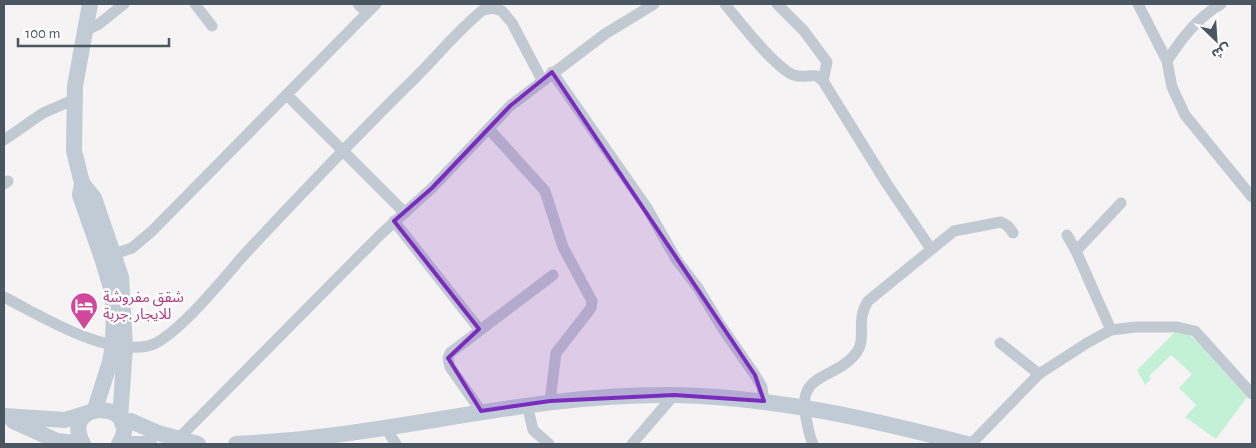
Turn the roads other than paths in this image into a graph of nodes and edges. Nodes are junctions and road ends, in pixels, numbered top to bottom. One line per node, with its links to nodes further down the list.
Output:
1 (90, 4): 13 (main road)
2 (124, 4): 13 (street)
3 (195, 4): 12 (street)
4 (358, 4): 11 (street)
5 (376, 4): 11 (street)
6 (654, 4): 15 (street)
7 (725, 4): 17 (street)
8 (777, 4): 17 (street)
9 (1138, 4): 14 (street)
10 (1221, 4): 14 (street)
11 (367, 13): 18 (street)
12 (212, 26)
13 (85, 31): 19 (main road)
14 (1167, 61): 23 (street)
15 (552, 72): 16 (street); 42 (street)
16 (542, 80): 20 (street); 22 (street)
17 (823, 81): 29 (street)
18 (287, 95): 22 (street); 31 (street)
19 (74, 100): 21 (street); 31 (main road)
20 (489, 129): 25 (street); 41 (street)
21 (4, 140)
22 (342, 149): 25 (street); 37 (street)
23 (1252, 197)
24 (1121, 203): 30 (street)
25 (404, 212): 26 (street)
26 (394, 221): 34 (street); 50 (street)
27 (1013, 233): 29 (street)
28 (1067, 235): 30 (street)
29 (931, 249): 44 (street)
30 (1076, 251): 35 (street)
31 (108, 256): 37 (main road)
32 (553, 275): 34 (street)
33 (4, 297): 37 (street)
34 (478, 329): 46 (street)
35 (1111, 330): 38 (street); 39 (street)
36 (1000, 343): 38 (street)
37 (119, 346): 45 (main road); 48 (main road)
38 (1039, 374): 62 (street)
39 (1252, 394)
40 (674, 395): 41 (main road); 42 (main road); 59 (street)
41 (550, 401): 43 (main road)
42 (764, 401): 44 (main road)
43 (527, 404): 46 (main road); 58 (street)
44 (804, 406): 60 (street); 61 (main road)
45 (91, 411): 47 (main road); 48 (main road); 51 (main road)
46 (481, 411): 49 (main road)
47 (4, 416): 51 (main road)
48 (121, 421): 50 (main road); 52 (main road)
49 (384, 427): 56 (main road); 57 (street)
50 (176, 441): 55 (main road)
51 (83, 444)
52 (119, 444)
53 (126, 444): 54 (main road)
54 (150, 444)
55 (198, 444)
56 (236, 444)
57 (396, 444)
58 (549, 444)
59 (632, 444)
60 (813, 444)
61 (967, 444)
62 (971, 444)

